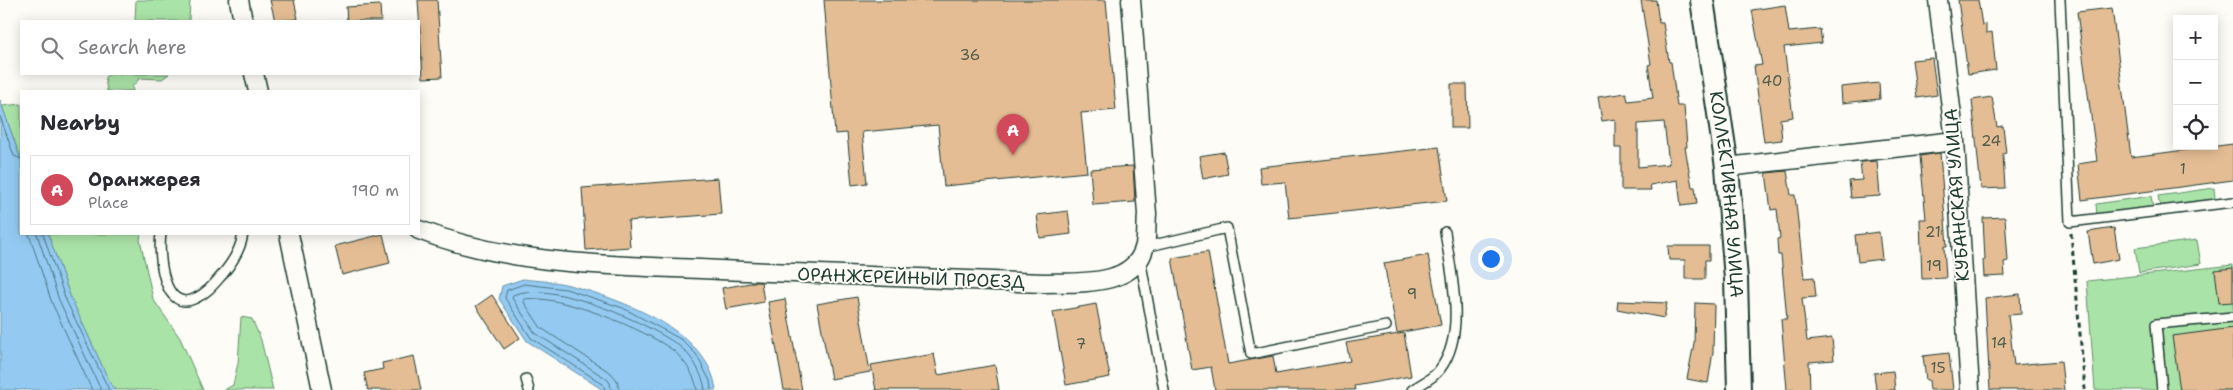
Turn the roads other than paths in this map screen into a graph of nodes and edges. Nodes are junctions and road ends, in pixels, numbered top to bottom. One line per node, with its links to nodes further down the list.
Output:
1 (239, 0): 6 (street)
2 (1131, 0): 17 (street)
3 (1702, 0): 10 (street, КОЛЛЕКТИВНАЯ УЛИЦА)
4 (1938, 0): 9 (street, КУБАНСКАЯ УЛИЦА)
5 (2060, 0): 11 (lane)
6 (243, 20)
7 (254, 75): 8 (street)
8 (258, 90)
9 (1955, 141): 10 (street); 26 (street, КУБАНСКАЯ УЛИЦА)
10 (1727, 167): 25 (street, КОЛЛЕКТИВНАЯ УЛИЦА)
11 (2233, 202)
12 (420, 230): 17 (street, ОРАНЖЕРЕЙНЫЙ ПРОЕЗД)
13 (1445, 232): 24 (lane)
14 (161, 235): 15 (lane)
15 (243, 235)
16 (289, 235): 21 (street)
17 (1142, 251): 19 (lane); 23 (lane)
18 (2233, 316): 27 (lane)
19 (1386, 326)
20 (526, 379): 22 (lane)
21 (322, 390)
22 (529, 390)
23 (1164, 390)
24 (1412, 390)
25 (1739, 390)
26 (1970, 390)
27 (2162, 390)

